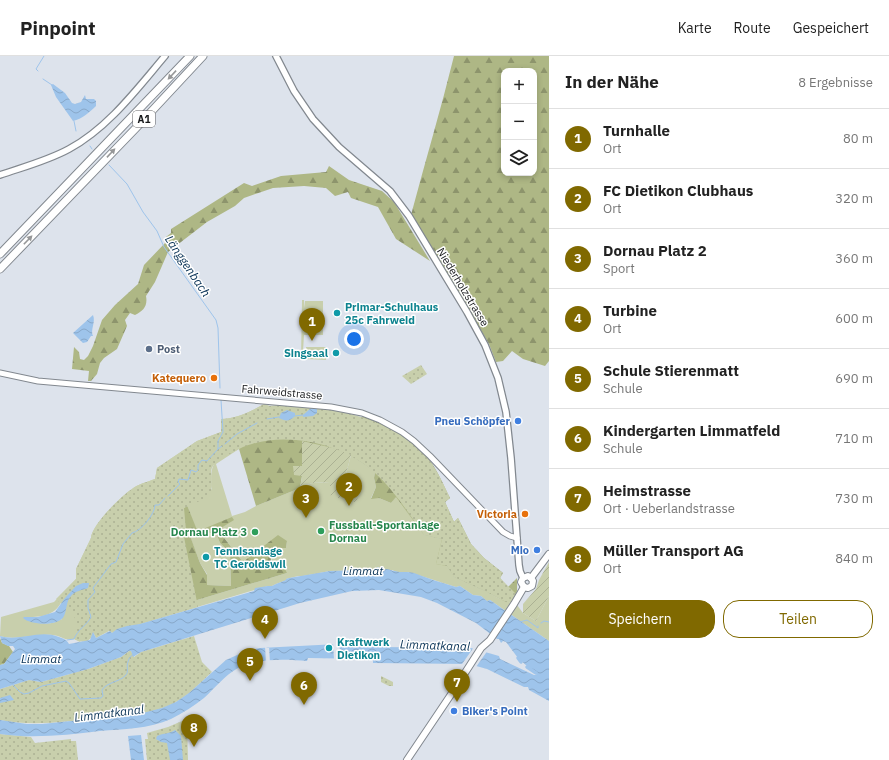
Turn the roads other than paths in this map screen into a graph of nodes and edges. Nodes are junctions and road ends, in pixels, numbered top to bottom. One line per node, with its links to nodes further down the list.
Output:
1 (165, 56): 5 (main road)
2 (190, 56): 6 (highway, A1, one-way to 6)
3 (203, 56): 7 (highway, A1, one-way to 3)
4 (276, 56): 9 (main road, Niederholzstrasse)
5 (0, 175)
6 (0, 254)
7 (0, 269)
8 (0, 373): 9 (street, Fahrweidstrasse)
9 (517, 538): 11 (main road, Niederholzstrasse)
10 (549, 554): 12 (main road)
11 (523, 578): 12 (main road); 13 (main road)
12 (531, 578): 13 (main road)
13 (524, 587): 14 (main road)
14 (407, 760)

